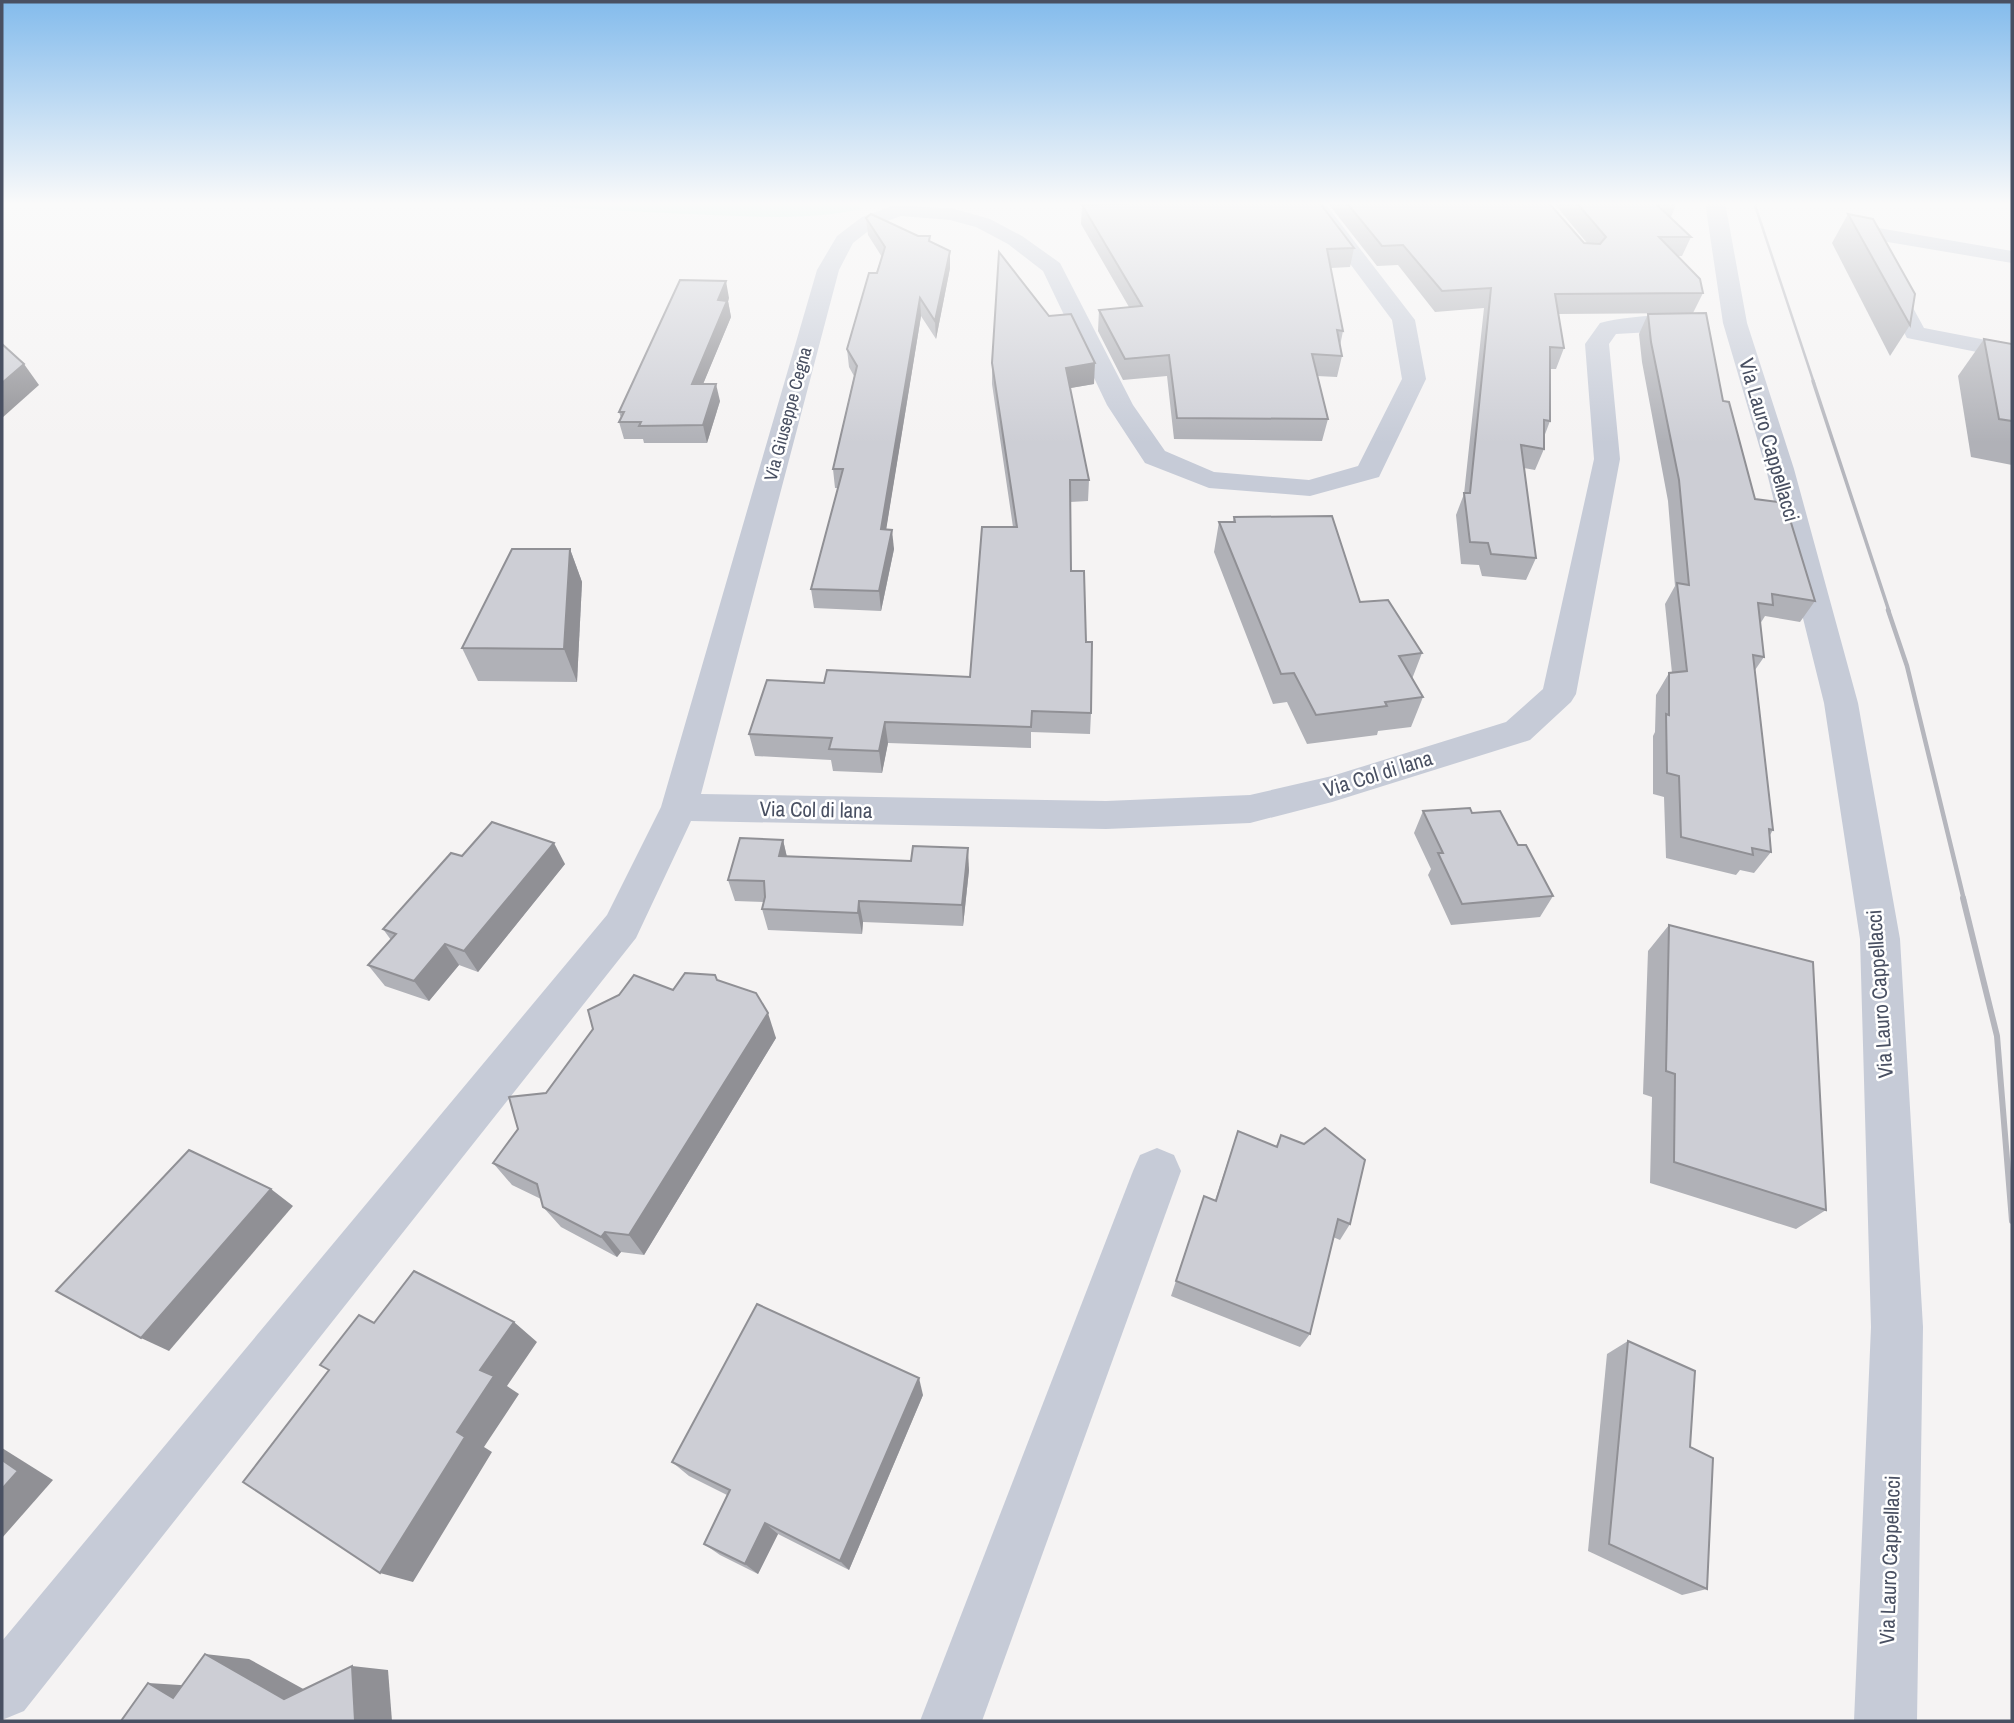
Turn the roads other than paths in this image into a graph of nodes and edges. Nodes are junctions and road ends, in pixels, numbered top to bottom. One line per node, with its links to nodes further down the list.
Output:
1 (825, 282): 8 (street, Via Giuseppe Cegna)
2 (1059, 282): 3 (street, Via Giuseppe Cegna)
3 (1375, 282)
4 (1728, 282): 6 (street, Via Lauro Cappellacci)
5 (1888, 282): 7 (street)
6 (1735, 323): 8 (street, Via Col di lana); 12 (street, Via Lauro Cappellacci)
7 (2012, 352)
8 (679, 807): 10 (street, Via Giuseppe Cegna)
9 (1157, 1171): 11 (street)
10 (2, 1689)
11 (951, 1721)
12 (1886, 1721)

